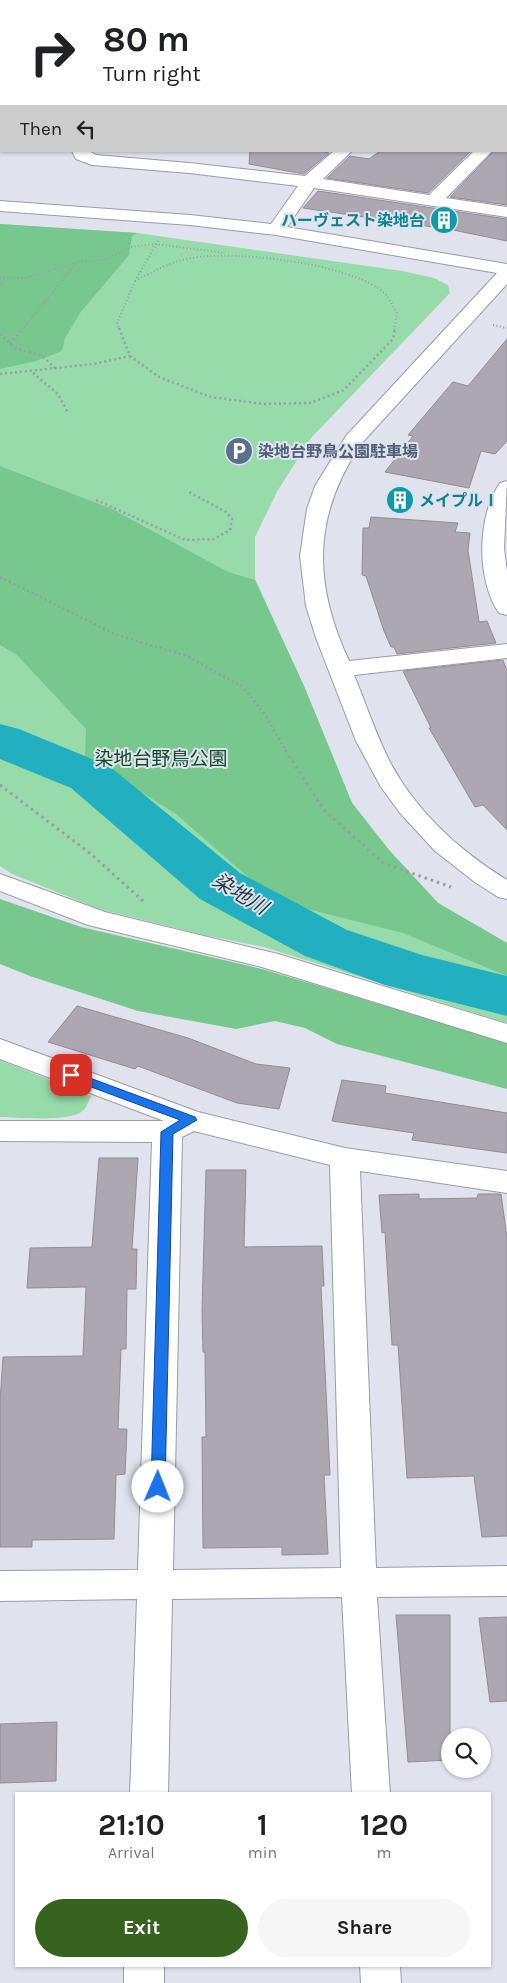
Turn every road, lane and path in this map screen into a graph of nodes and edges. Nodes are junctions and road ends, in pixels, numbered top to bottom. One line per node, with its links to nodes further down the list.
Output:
1 (80, 152): 5 (street)
2 (208, 152): 5 (street)
3 (343, 152): 6 (street)
4 (483, 152): 7 (street)
5 (189, 168): 6 (street)
6 (310, 182): 7 (street); 10 (street)
7 (434, 200): 9 (street)
8 (0, 206): 10 (street)
9 (507, 212)
10 (276, 230): 14 (street)
11 (155, 244): 12 (path); 13 (path); 17 (path)
12 (234, 255): 17 (path); 23 (path)
13 (76, 263): 16 (path); 22 (path)
14 (507, 271): 34 (street)
15 (0, 278): 16 (path)
16 (6, 278): 18 (path)
17 (134, 281): 23 (path)
18 (0, 285)
19 (487, 324): 20 (path)
20 (507, 328)
21 (0, 334): 22 (path)
22 (10, 344): 24 (path)
23 (130, 356): 24 (path)
24 (56, 368): 25 (path)
25 (33, 372): 26 (path); 27 (path)
26 (0, 374)
27 (68, 413)
28 (507, 487): 32 (street)
29 (189, 492): 30 (path)
30 (96, 500)
31 (0, 577): 37 (path)
32 (507, 608)
33 (507, 651): 34 (street)
34 (341, 669): 38 (street)
35 (0, 785): 39 (path)
36 (0, 882): 40 (street)
37 (456, 889)
38 (507, 891)
39 (147, 905)
40 (507, 1034)
41 (0, 1048): 42 (street)
42 (125, 1096): 43 (street); 45 (street)
43 (179, 1126): 45 (street); 46 (street); 51 (street)
44 (0, 1131): 45 (street)
45 (62, 1131)
46 (345, 1158): 47 (street); 48 (street)
47 (507, 1182)
48 (359, 1581): 49 (street); 51 (street); 53 (street)
49 (507, 1581)
50 (0, 1586): 51 (street)
51 (155, 1586): 52 (street)
52 (149, 1792)
53 (371, 1792)
54 (144, 1967): 56 (street)
55 (380, 1967): 57 (street)
56 (144, 1983)
57 (381, 1983)

